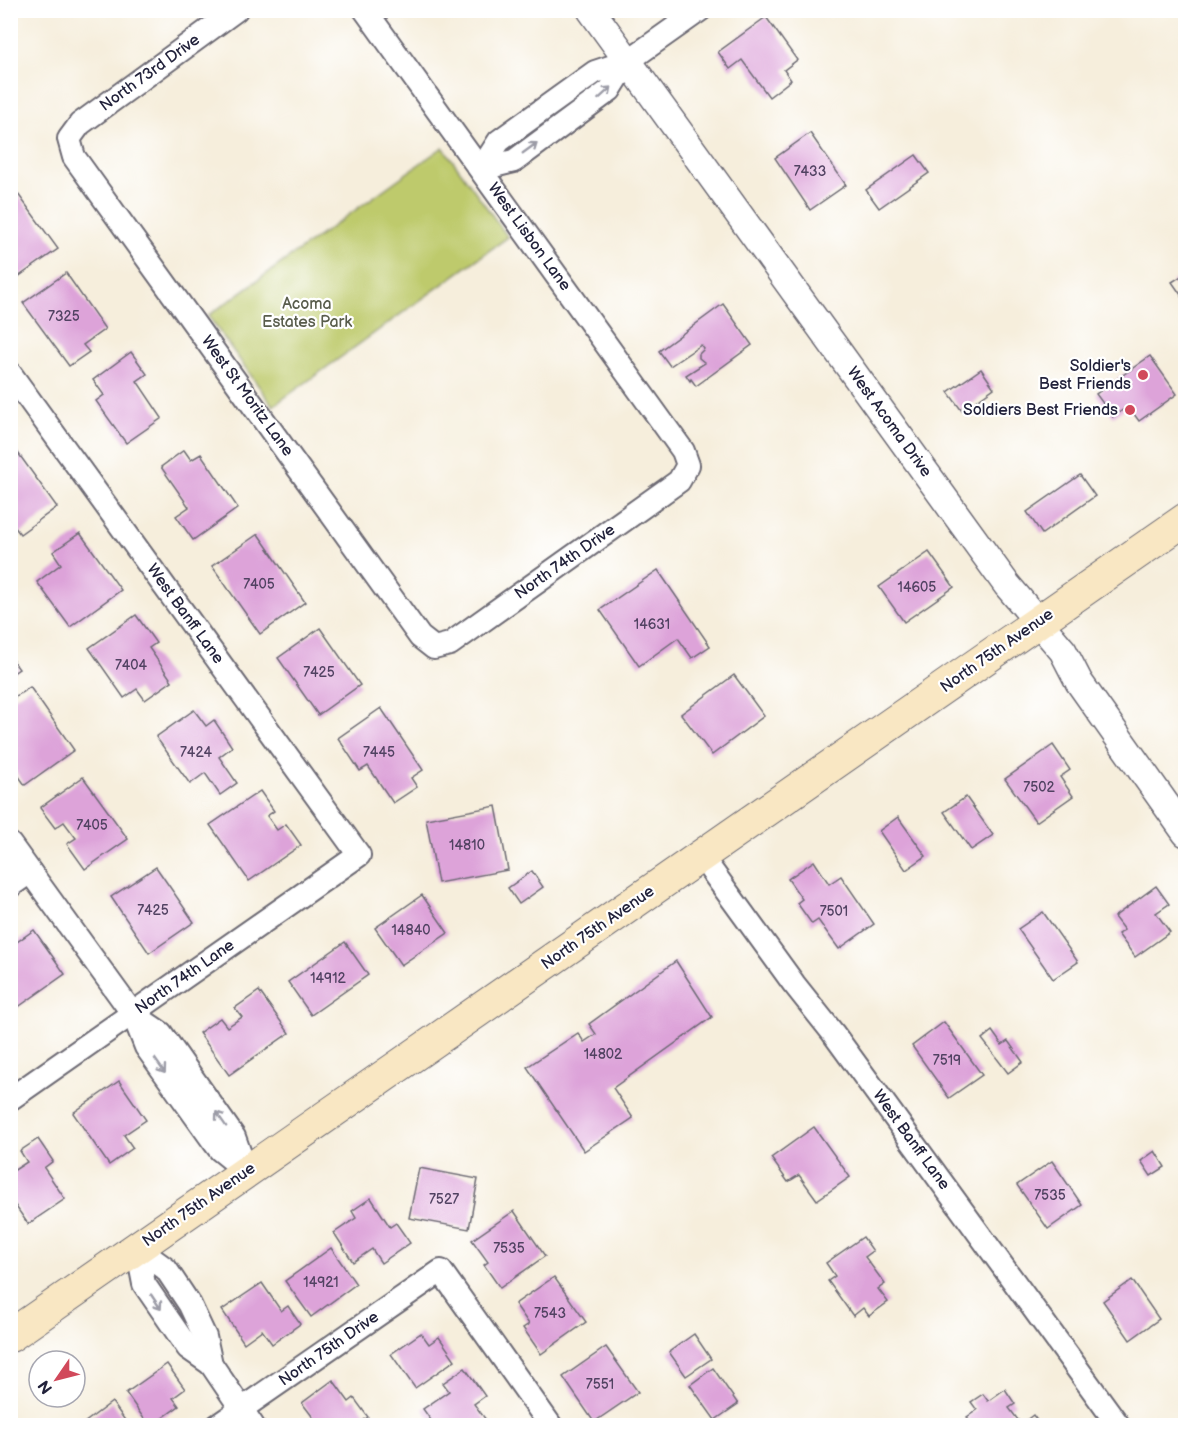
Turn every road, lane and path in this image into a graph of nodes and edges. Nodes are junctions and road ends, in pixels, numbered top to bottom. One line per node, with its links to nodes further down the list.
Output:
1 (236, 10): 8 (street, North 73rd Drive)
2 (365, 10): 9 (street, West Lisbon Lane)
3 (591, 10): 5 (street, West Acoma Drive)
4 (700, 10): 5 (street)
5 (628, 61): 6 (street); 7 (street, one-way to 5); 13 (street, West Acoma Drive)
6 (561, 97): 7 (street); 9 (street)
7 (575, 116): 9 (street, one-way to 7)
8 (69, 139): 14 (street, West St Moritz Lane)
9 (481, 169): 11 (street, West Lisbon Lane)
10 (10, 373): 17 (street, West Banff Lane)
11 (688, 465): 14 (street, North 74th Drive)
12 (1185, 519): 13 (main road, North 75th Avenue)
13 (1039, 622): 15 (street, West Acoma Drive); 18 (main road, North 75th Avenue)
14 (434, 648)
15 (1185, 833)
16 (10, 844): 19 (street)
17 (359, 855): 21 (street, North 74th Lane)
18 (701, 856): 23 (main road, North 75th Avenue); 29 (street, West Banff Lane)
19 (30, 872): 20 (street); 21 (street)
20 (10, 886)
21 (133, 1014): 22 (street, North 74th Lane); 23 (street)
22 (10, 1099)
23 (246, 1171): 24 (main road, North 75th Avenue)
24 (136, 1248): 25 (main road, North 75th Avenue); 26 (street)
25 (10, 1336)
26 (247, 1417): 27 (street, North 75th Drive); 28 (street, North 75th Drive)
27 (217, 1425)
28 (551, 1425)
29 (1119, 1425)

